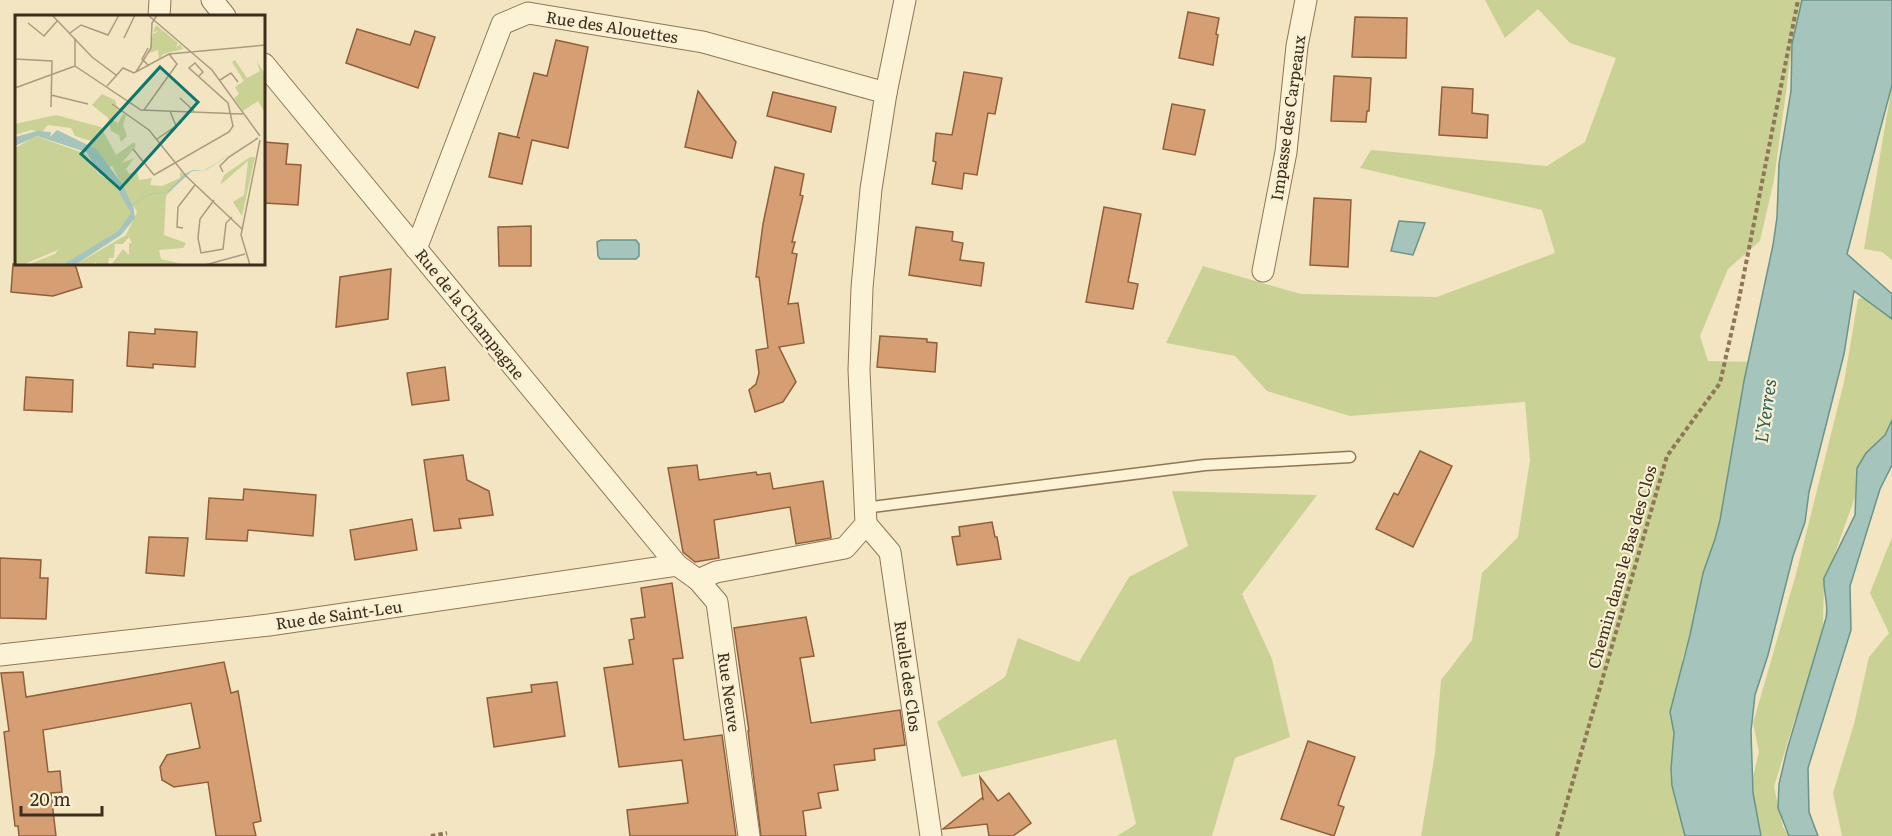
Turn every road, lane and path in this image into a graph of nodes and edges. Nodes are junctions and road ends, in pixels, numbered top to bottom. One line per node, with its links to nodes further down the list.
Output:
1 (212, 0): 5 (street)
2 (905, 0): 7 (street)
3 (1306, 0): 9 (street, Impasse des Carpeaux)
4 (1798, 0): 19 (path, Chemin dans le Bas des Clos)
5 (224, 15)
6 (266, 65): 8 (street, Rue de la Champagne)
7 (886, 93): 8 (street, Rue des Alouettes); 11 (street)
8 (416, 249): 12 (street, Rue de la Champagne)
9 (1263, 271)
10 (1350, 457): 11 (lane)
11 (865, 516): 13 (street); 18 (street, Ruelle des Clos)
12 (676, 565): 13 (street, Rue Neuve); 14 (street, Rue de Saint-Leu)
13 (698, 580): 17 (street, Rue Neuve)
14 (0, 655)
15 (447, 833): 16 (path)
16 (431, 836)
17 (749, 836)
18 (931, 836)
19 (1557, 836)

